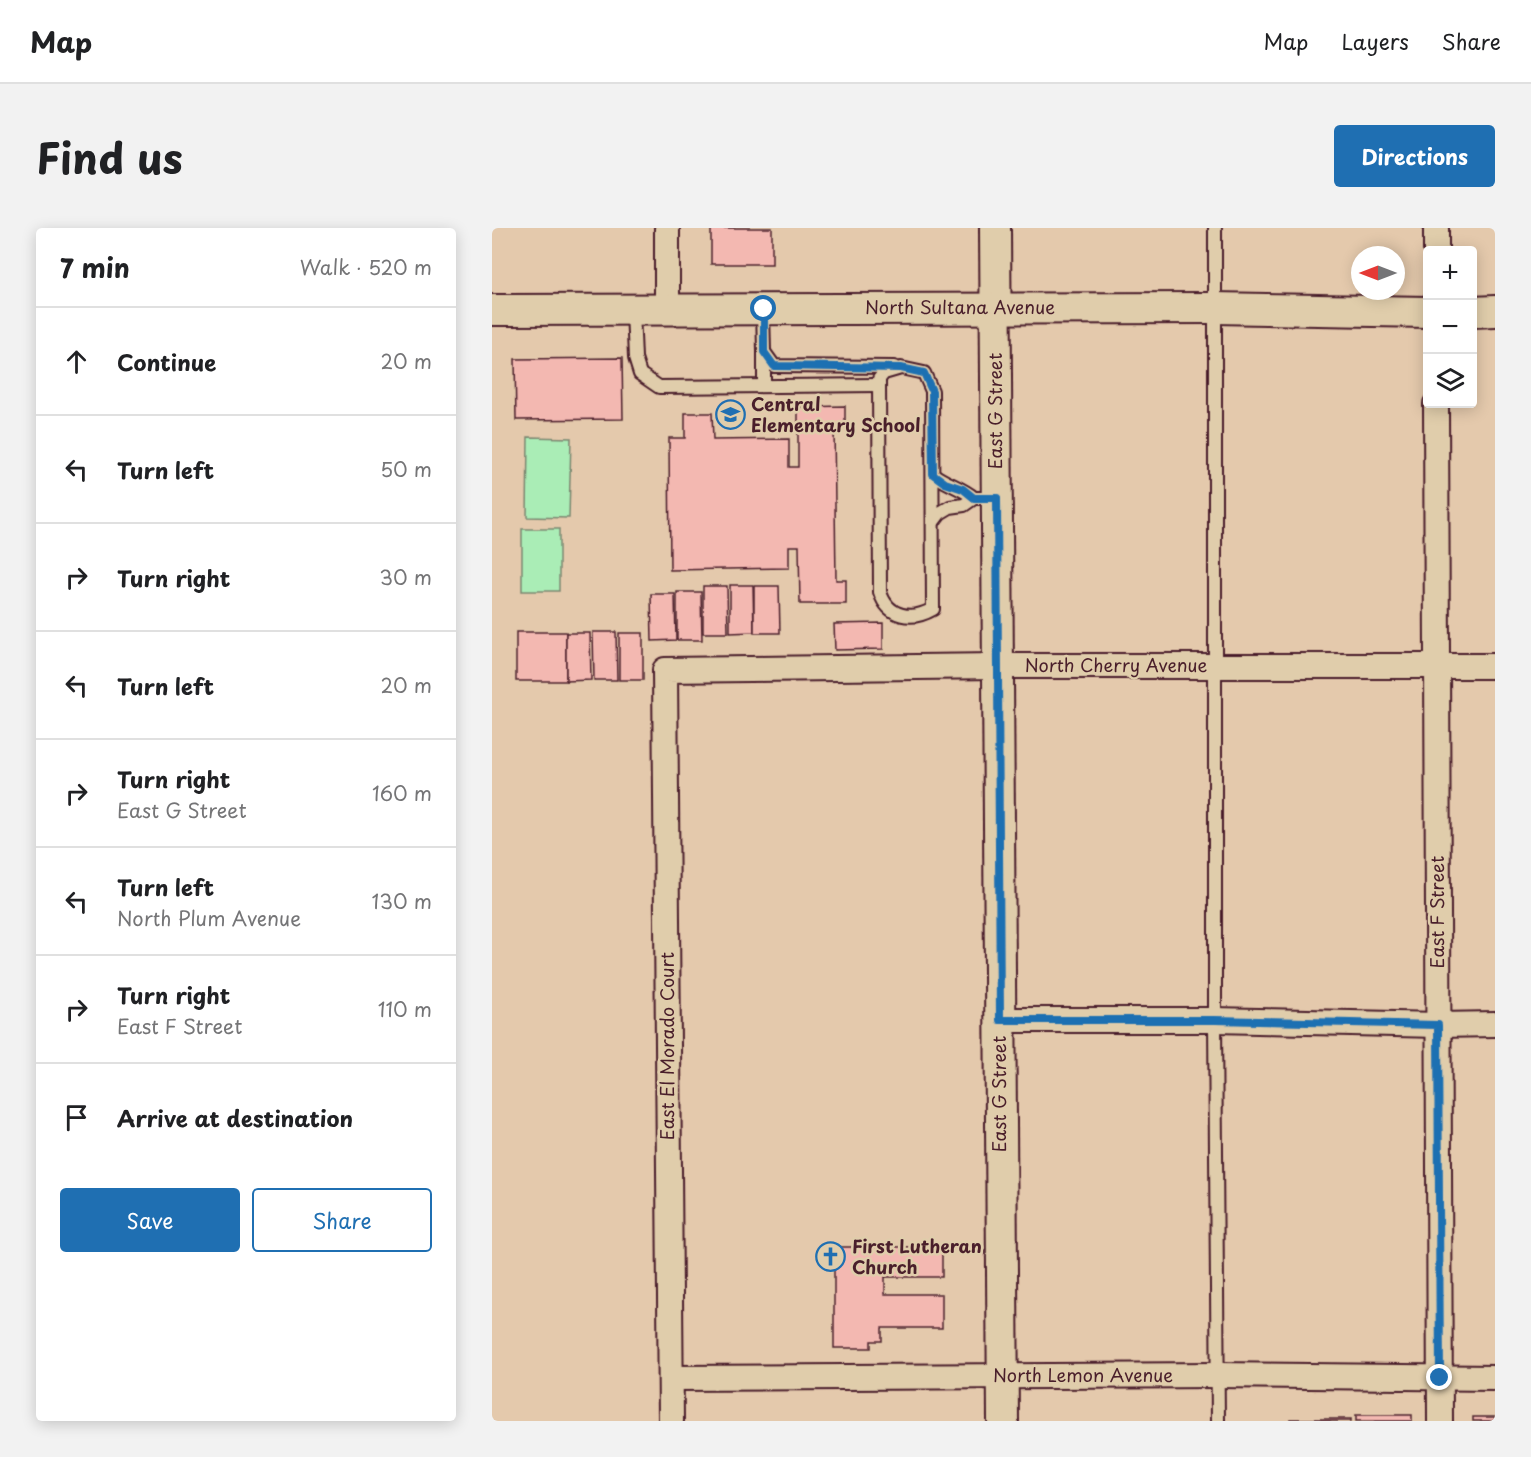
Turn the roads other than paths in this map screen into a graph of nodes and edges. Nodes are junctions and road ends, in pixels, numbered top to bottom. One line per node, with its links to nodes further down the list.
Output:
1 (667, 228): 9 (street)
2 (995, 228): 6 (street, East G Street)
3 (1215, 228): 7 (lane)
4 (1436, 228): 5 (street)
5 (1436, 246)
6 (996, 308): 7 (street, North Sultana Avenue); 10 (street, North Sultana Avenue); 21 (street, East G Street)
7 (1215, 308): 13 (street, North Sultana Avenue); 24 (lane)
8 (633, 309): 9 (street, North Sultana Avenue); 11 (street, North Sultana Avenue); 18 (lane)
9 (667, 309): 10 (street, North Sultana Avenue)
10 (764, 309): 15 (lane)
11 (492, 310)
12 (1495, 311): 14 (street)
13 (1423, 312)
14 (1477, 312)
15 (764, 352): 16 (lane); 18 (lane)
16 (901, 368): 17 (lane); 20 (lane)
17 (879, 385): 18 (lane); 22 (lane)
18 (764, 386)
19 (1436, 408): 25 (street, East F Street)
20 (933, 474): 21 (lane); 22 (lane)
21 (986, 498): 22 (lane); 23 (street, East G Street)
22 (934, 521)
23 (998, 666): 24 (street, North Cherry Avenue); 27 (street, North Cherry Avenue); 28 (street, East G Street)
24 (1215, 666): 25 (street, North Cherry Avenue); 29 (lane)
25 (1437, 666): 26 (street, North Cherry Avenue); 31 (street, East F Street)
26 (1495, 666)
27 (665, 670): 34 (street, East El Morado Court)
28 (1000, 1020): 29 (street); 32 (street, East G Street)
29 (1215, 1020): 31 (street); 33 (lane)
30 (1495, 1024): 31 (street)
31 (1438, 1025): 35 (street, East F Street)
32 (1003, 1376): 33 (street, North Lemon Avenue); 34 (street, North Lemon Avenue); 38 (street, East G Street)
33 (1218, 1376): 35 (street, North Lemon Avenue); 39 (lane)
34 (671, 1378): 37 (street, East El Morado Court)
35 (1440, 1378): 36 (street, North Lemon Avenue); 40 (street, East F Street)
36 (1495, 1378)
37 (671, 1421)
38 (1003, 1421)
39 (1218, 1421)
40 (1440, 1421)

